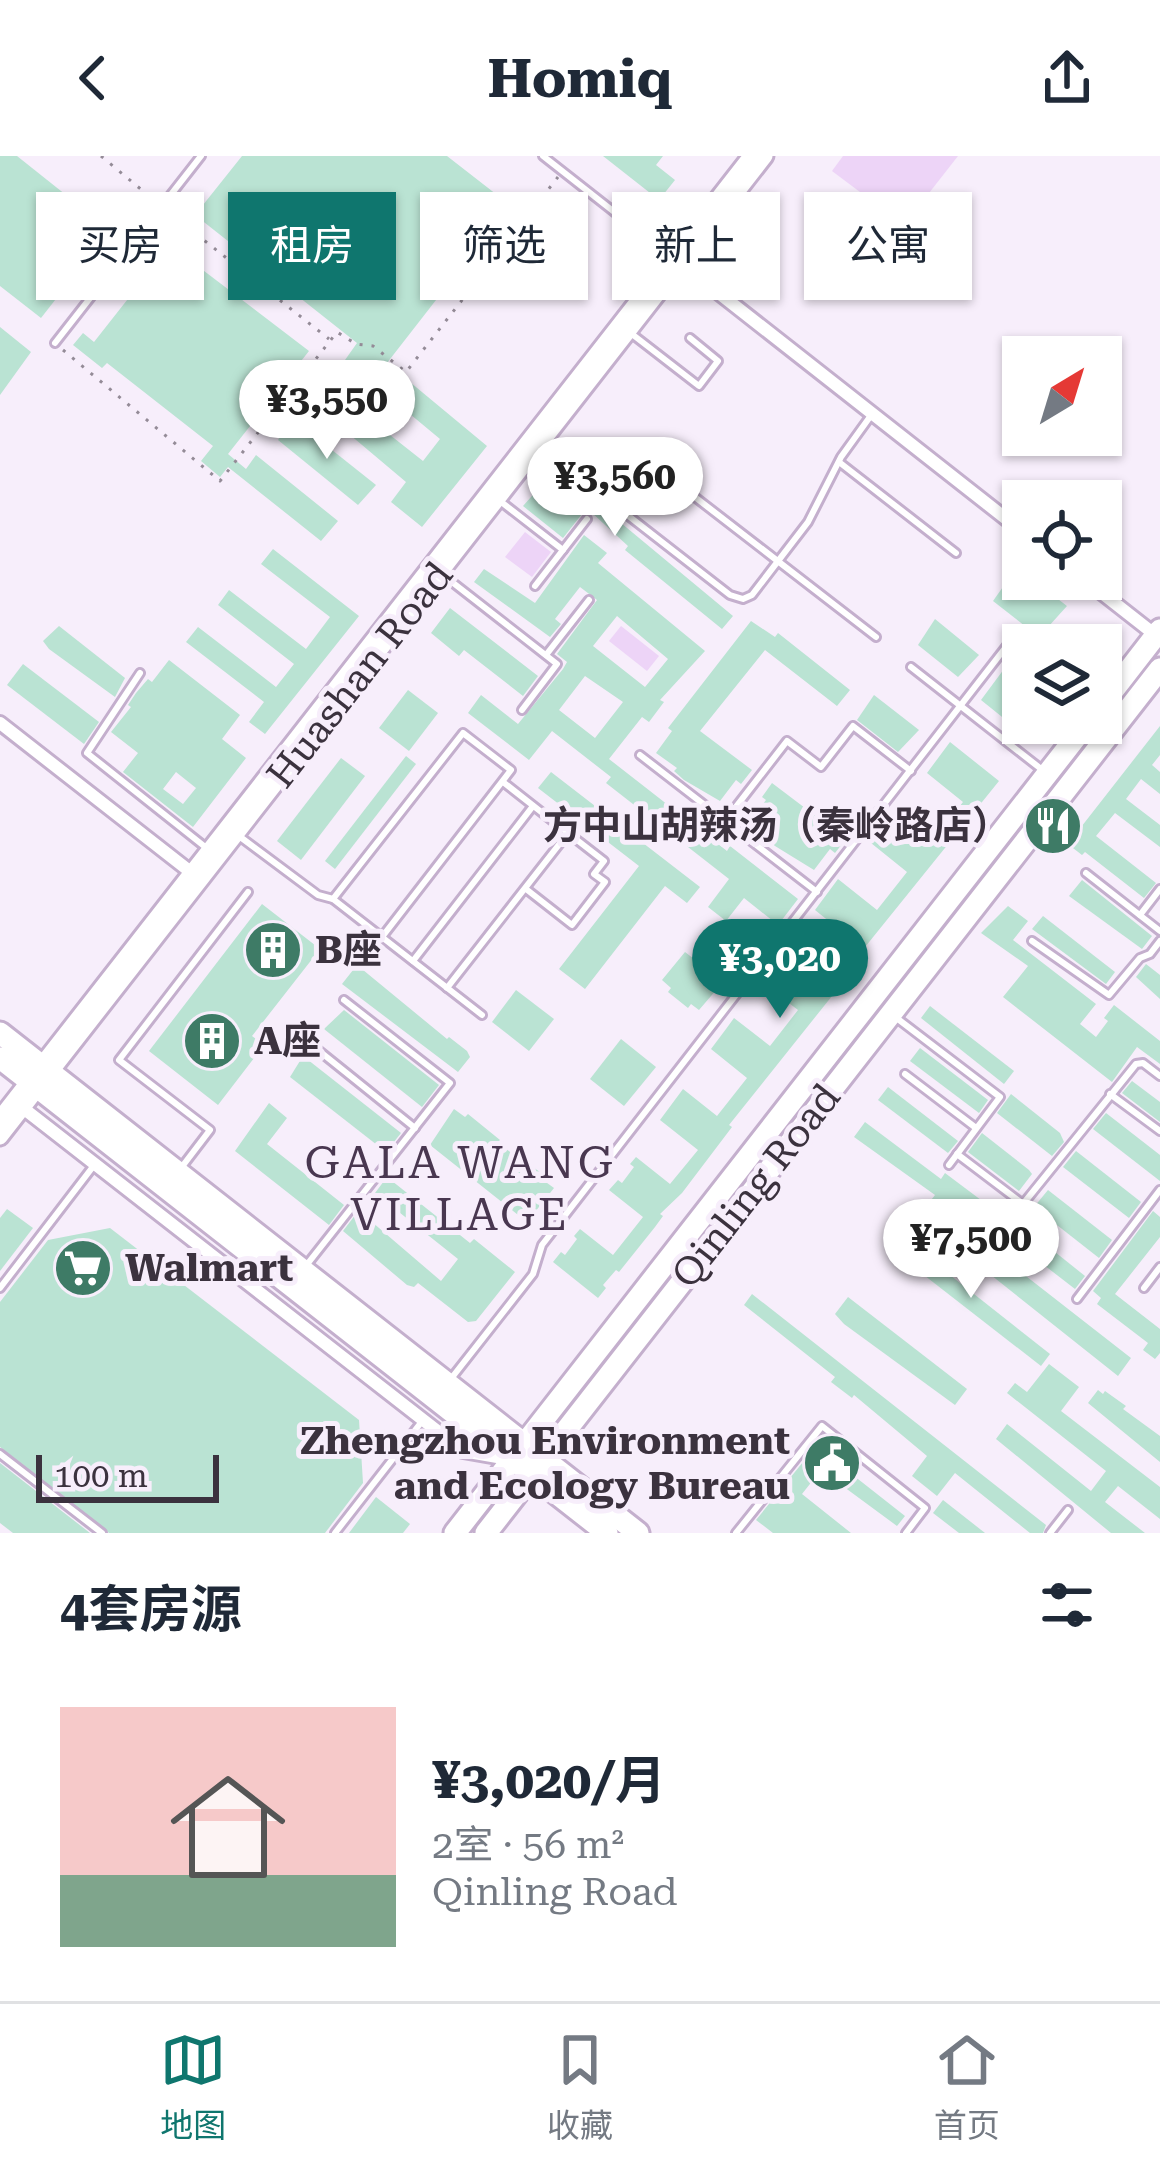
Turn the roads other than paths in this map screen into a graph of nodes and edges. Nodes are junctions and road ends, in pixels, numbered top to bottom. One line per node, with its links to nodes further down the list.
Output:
1 (201, 156): 13 (lane)
2 (543, 156): 7 (lane)
3 (751, 156): 5 (street, Huashan Road)
4 (765, 156): 6 (street, Huashan Road)
5 (725, 192)
6 (734, 192)
7 (612, 210)
8 (644, 300): 48 (street, Huashan Road)
9 (649, 300): 11 (street, Huashan Road)
10 (727, 300): 14 (street)
11 (628, 331): 12 (lane); 16 (street, Huashan Road)
12 (690, 338)
13 (55, 344)
14 (872, 414): 17 (lane); 19 (street)
15 (625, 443): 23 (lane)
16 (538, 446): 18 (street, Huashan Road); 23 (lane)
17 (839, 462): 22 (lane); 23 (lane)
18 (497, 499): 21 (lane); 24 (street, Huashan Road)
19 (1002, 516)
20 (587, 519): 21 (lane)
21 (563, 550): 25 (lane)
22 (956, 553)
23 (779, 562): 29 (lane)
24 (440, 573): 31 (lane); 46 (street, Huashan Road)
25 (535, 586)
26 (589, 600): 31 (lane)
27 (1112, 600): 28 (street)
28 (1159, 635): 35 (main road)
29 (876, 637)
30 (1002, 652): 36 (lane)
31 (546, 655): 37 (lane)
32 (910, 667): 36 (lane)
33 (1160, 669): 64 (main road, Qinling Road)
34 (140, 673): 48 (lane)
35 (1122, 680)
36 (961, 706): 41 (lane); 42 (lane)
37 (522, 710)
38 (0, 723): 49 (street)
39 (1071, 744): 42 (main road, Qinling Road)
40 (640, 755): 45 (lane)
41 (911, 771): 45 (lane); 54 (lane)
42 (1047, 774): 91 (main road, Qinling Road)
43 (502, 782): 44 (lane); 55 (lane); 58 (lane)
44 (533, 806): 47 (lane); 61 (lane)
45 (725, 821): 54 (lane)
46 (237, 833): 55 (lane); 71 (street, Huashan Road)
47 (568, 833): 51 (lane); 51 (lane)
48 (209, 850): 49 (street, Huashan Road)
49 (192, 873): 71 (street, Huashan Road)
50 (1086, 874): 56 (lane)
51 (525, 888): 62 (lane)
52 (1160, 889): 56 (lane)
53 (248, 892): 82 (lane)
54 (817, 892): 89 (lane)
55 (333, 899): 58 (lane)
56 (1140, 915): 57 (lane)
57 (1160, 931)
58 (382, 937): 61 (lane)
59 (1032, 941): 60 (lane)
60 (1160, 941)
61 (412, 961): 62 (lane)
62 (447, 988): 65 (lane)
63 (344, 1000): 75 (lane)
64 (891, 1014): 76 (lane); 93 (main road, Qinling Road)
65 (482, 1015)
66 (0, 1033): 71 (main road)
67 (317, 1050): 75 (lane)
68 (0, 1058): 71 (main road)
69 (905, 1074): 76 (lane)
70 (1160, 1076): 72 (lane)
71 (40, 1077): 73 (street, Huashan Road); 74 (street, Huashan Road); 82 (main road); 91 (main road)
72 (1111, 1094): 77 (lane); 79 (lane)
73 (23, 1108): 78 (street, Huashan Road); 80 (street)
74 (0, 1118)
75 (415, 1128): 85 (lane)
76 (976, 1128): 79 (lane)
77 (1160, 1131)
78 (0, 1137)
79 (957, 1154): 81 (lane)
80 (95, 1164): 86 (lane); 90 (street)
81 (949, 1165)
82 (177, 1172): 85 (main road)
83 (1160, 1190): 88 (lane)
84 (1160, 1268): 87 (lane)
85 (302, 1270): 89 (main road)
86 (0, 1288)
87 (1144, 1288)
88 (1077, 1299)
89 (447, 1383): 91 (main road)
90 (422, 1420): 91 (street); 96 (lane)
91 (519, 1452): 93 (main road); 97 (main road, Qinling Road)
92 (0, 1454): 95 (lane)
93 (538, 1466): 98 (main road, Qinling Road); 99 (main road); 100 (main road)
94 (1068, 1510): 103 (lane)
95 (102, 1533)
96 (335, 1533)
97 (455, 1533)
98 (486, 1533)
99 (607, 1533)
100 (638, 1533)
101 (736, 1533): 102 (lane)
102 (906, 1533)
103 (1050, 1533)

